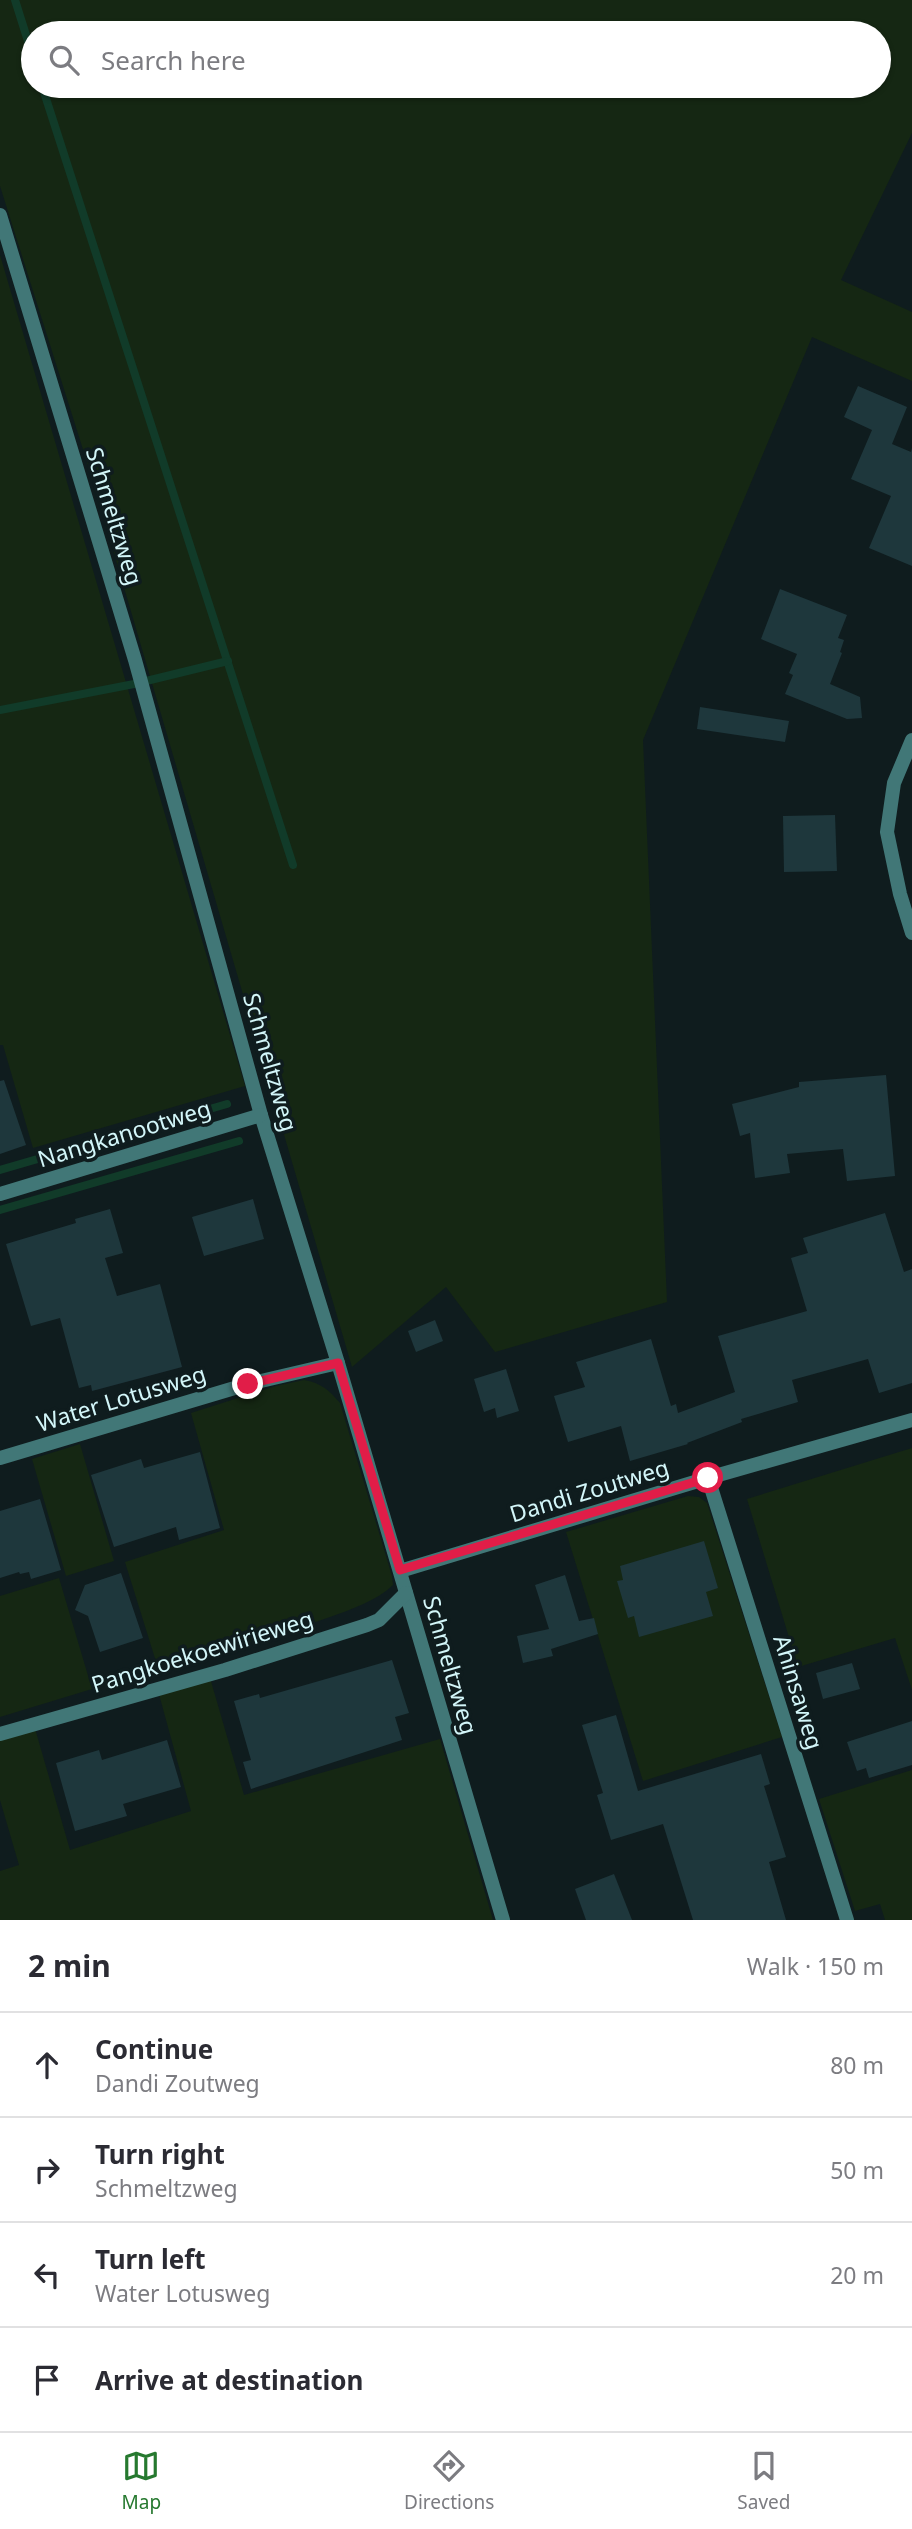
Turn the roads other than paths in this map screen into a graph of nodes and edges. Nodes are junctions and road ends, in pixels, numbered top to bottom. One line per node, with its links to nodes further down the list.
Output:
1 (0, 215): 4 (street, Schmeltzweg)
2 (912, 740): 3 (street)
3 (912, 933)
4 (261, 1115): 5 (street, Nangkanootweg); 6 (street, Schmeltzweg)
5 (0, 1194)
6 (338, 1363): 8 (street, Water Lotusweg); 10 (street, Schmeltzweg)
7 (912, 1420): 9 (street, Dandi Zoutweg)
8 (0, 1458)
9 (708, 1478): 10 (street, Dandi Zoutweg); 14 (street, Ahinsaweg)
10 (400, 1570): 11 (street, Schmeltzweg)
11 (406, 1593): 12 (street, Pangkoekoewirieweg); 13 (street, Schmeltzweg)
12 (0, 1734)
13 (503, 1920)
14 (847, 1920)

